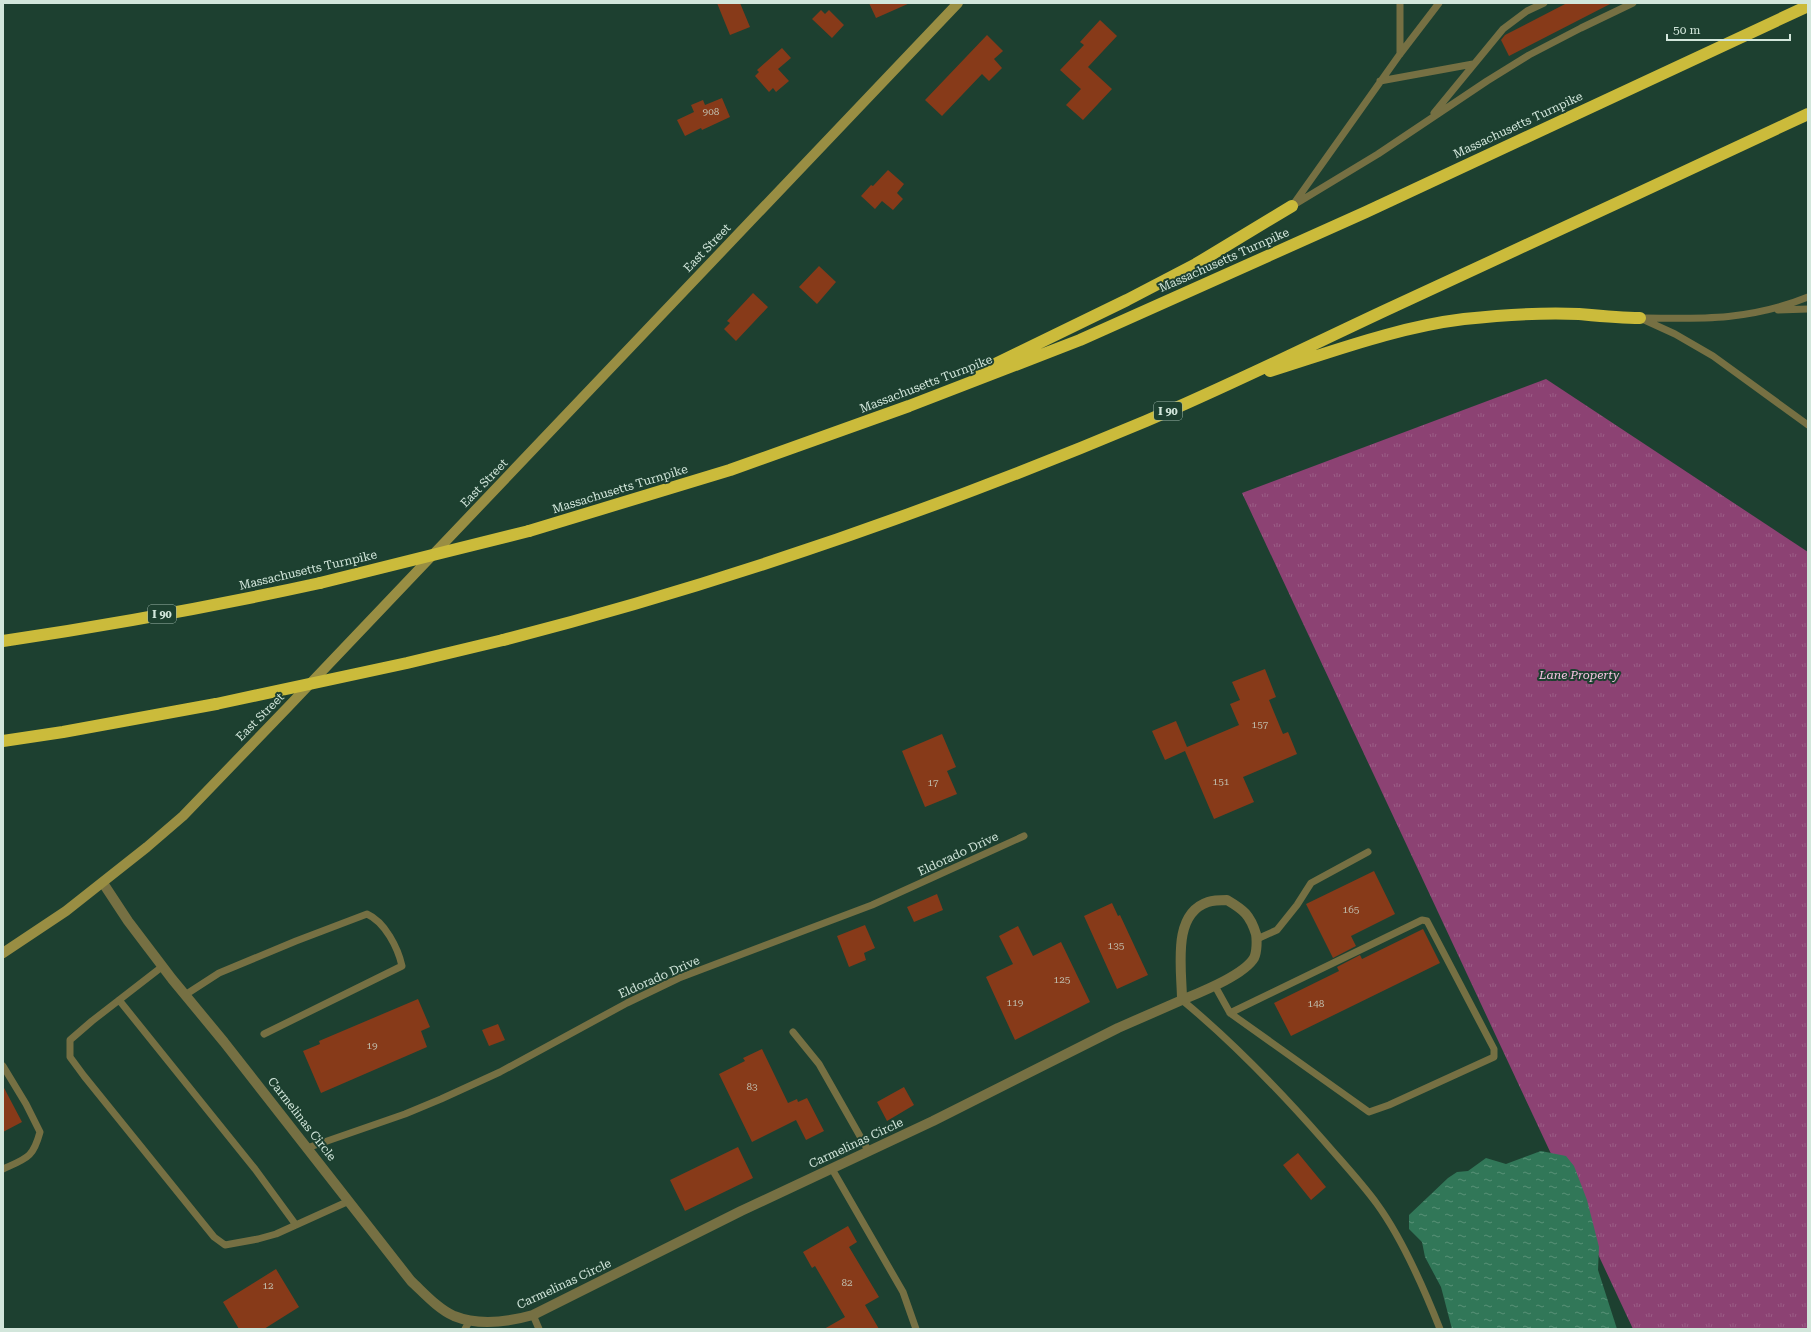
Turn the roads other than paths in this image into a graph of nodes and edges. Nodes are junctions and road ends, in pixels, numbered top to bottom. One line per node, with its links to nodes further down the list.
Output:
1 (958, 3): 24 (main road, East Street)
2 (1400, 3): 7 (lane)
3 (1439, 3): 7 (lane)
4 (1544, 3): 8 (lane)
5 (1633, 3): 11 (lane)
6 (1808, 6): 18 (highway, Massachusetts Turnpike / I 90)
7 (1400, 54): 9 (lane)
8 (1473, 64): 9 (lane); 11 (lane)
9 (1380, 81): 12 (lane)
10 (1808, 114): 17 (highway, I 90)
11 (1430, 118): 12 (lane)
12 (1292, 206): 18 (highway)
13 (1808, 296): 15 (lane)
14 (1808, 310): 15 (lane)
15 (1769, 311): 16 (lane)
16 (1640, 318): 17 (highway); 19 (lane)
17 (1224, 386): 21 (highway, I 90, bridge)
18 (909, 406): 20 (highway, Massachusetts Turnpike / I 90, bridge)
19 (1808, 425)
20 (3, 641)
21 (3, 741)
22 (1024, 836): 36 (lane, Eldorado Drive)
23 (1368, 852): 25 (lane)
24 (103, 883): 26 (main road, East Street); 27 (street, Carmelinas Circle)
25 (1257, 940): 28 (street, Carmelinas Circle); 31 (street)
26 (3, 953)
27 (163, 966): 29 (street, Carmelinas Circle); 30 (lane)
28 (1215, 986): 31 (street, Carmelinas Circle); 32 (lane)
29 (185, 994): 34 (lane); 36 (street, Carmelinas Circle)
30 (119, 1000): 41 (lane); 41 (lane)
31 (1182, 1000): 37 (street, Carmelinas Circle); 47 (lane)
32 (1230, 1013): 32 (lane)
33 (793, 1032): 37 (lane)
34 (264, 1034)
35 (3, 1066): 38 (lane)
36 (307, 1148): 40 (street, Carmelinas Circle)
37 (869, 1152): 39 (street, Carmelinas Circle)
38 (3, 1169)
39 (832, 1169): 42 (street, Carmelinas Circle); 46 (lane)
40 (349, 1201): 41 (lane); 43 (street, Carmelinas Circle)
41 (296, 1225)
42 (533, 1315): 43 (street, Carmelinas Circle); 45 (lane)
43 (470, 1320): 44 (lane)
44 (465, 1329)
45 (539, 1329)
46 (916, 1329)
47 (1440, 1329)

